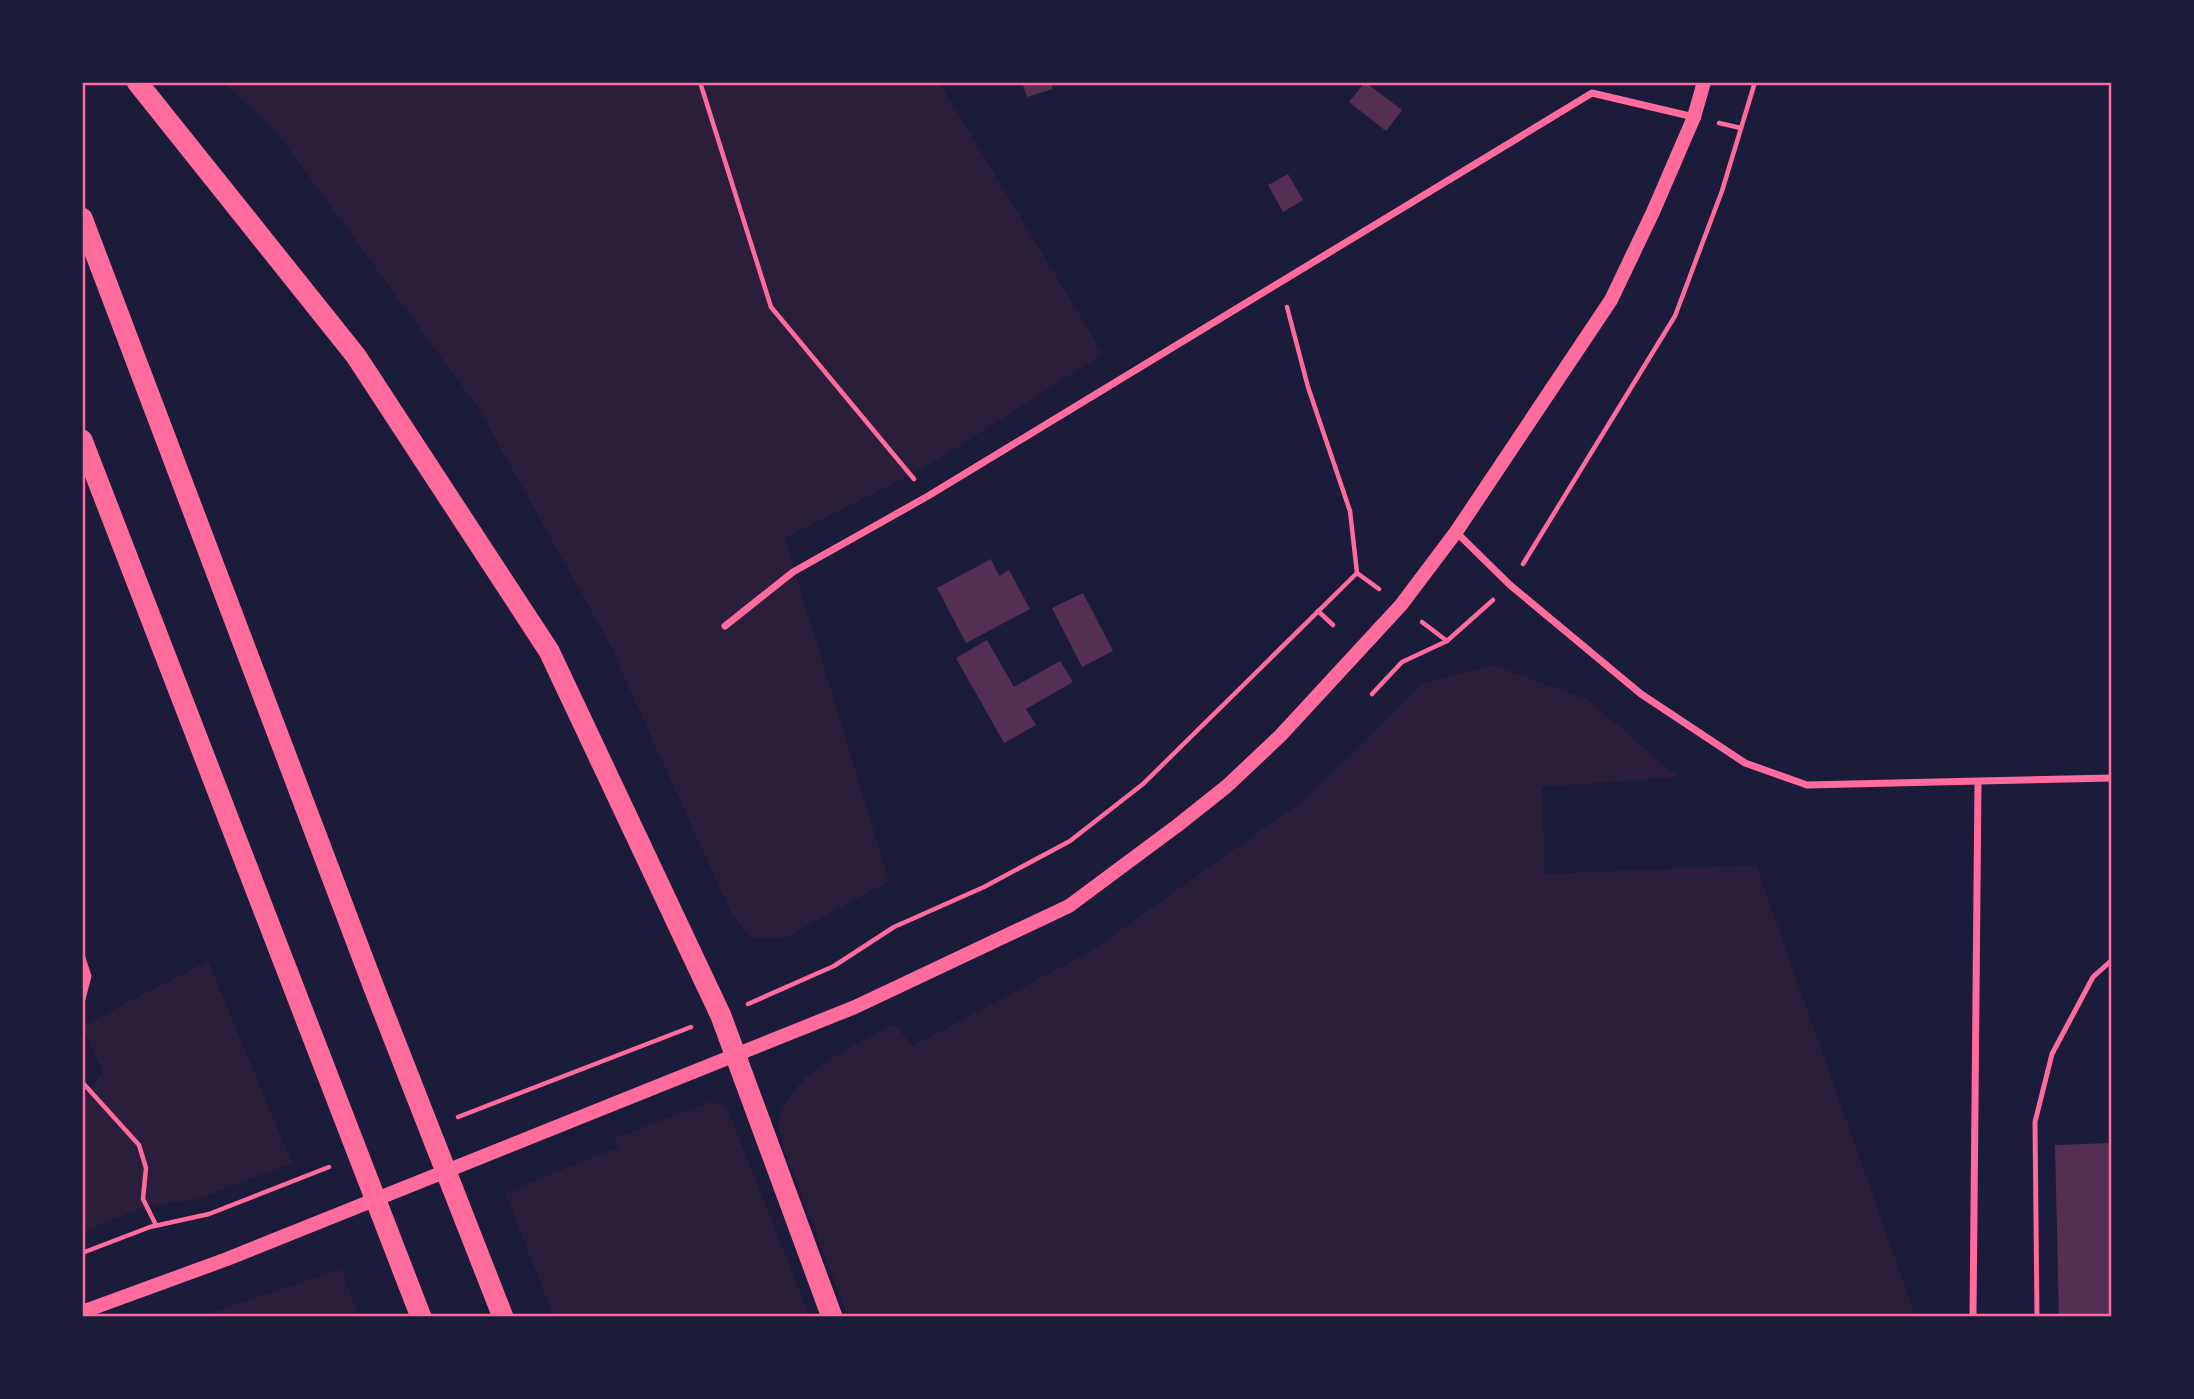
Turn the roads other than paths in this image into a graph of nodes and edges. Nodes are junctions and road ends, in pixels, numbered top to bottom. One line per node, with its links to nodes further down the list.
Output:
1 (137, 82): 13 (highway)
2 (1704, 82): 3 (main road)
3 (1694, 117): 6 (main road); 7 (street)
4 (82, 218): 16 (highway)
5 (82, 440): 15 (highway)
6 (1456, 532): 9 (street); 13 (main road)
7 (725, 626)
8 (2112, 778): 9 (street)
9 (1978, 782): 18 (street)
10 (82, 958): 12 (street)
11 (2112, 960): 19 (lane)
12 (82, 999)
13 (736, 1055): 14 (main road); 17 (highway)
14 (82, 1312)
15 (421, 1317)
16 (503, 1317)
17 (832, 1317)
18 (1973, 1317)
19 (2037, 1317)

